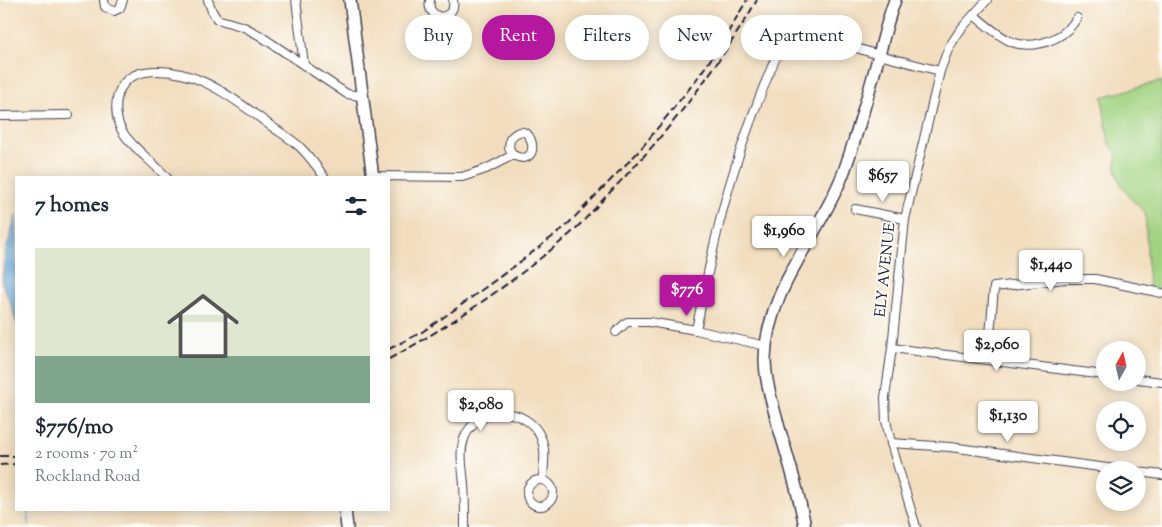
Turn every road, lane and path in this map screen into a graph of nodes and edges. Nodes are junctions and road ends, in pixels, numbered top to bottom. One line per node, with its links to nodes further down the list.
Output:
1 (104, 0): 2 (street)
2 (123, 0)
3 (208, 0): 13 (street)
4 (296, 0): 13 (street)
5 (350, 0): 15 (main road)
6 (430, 0): 7 (street)
7 (453, 0)
8 (895, 0): 12 (main road)
9 (987, 0): 10 (street, ELY AVENUE)
10 (974, 15): 11 (street); 14 (street, ELY AVENUE)
11 (1077, 18)
12 (879, 55): 14 (street); 26 (street); 28 (main road)
13 (304, 65): 15 (street)
14 (940, 71): 24 (street, ELY AVENUE)
15 (361, 96): 21 (main road)
16 (69, 115): 17 (street)
17 (0, 116)
18 (513, 155): 22 (street)
19 (165, 176): 20 (street)
20 (323, 176)
21 (372, 176)
22 (390, 177)
23 (855, 209): 24 (street)
24 (905, 219): 29 (street, ELY AVENUE)
25 (1162, 293): 30 (street)
26 (696, 330): 27 (street); 28 (street)
27 (616, 332)
28 (766, 346): 42 (main road)
29 (892, 348): 30 (street); 34 (street, ELY AVENUE)
30 (988, 359): 31 (street)
31 (1096, 373)
32 (1146, 380): 33 (street)
33 (1162, 382)
34 (891, 443): 35 (street); 43 (street, ELY AVENUE)
35 (1096, 467)
36 (1146, 473): 37 (street)
37 (1162, 475)
38 (543, 480): 41 (street)
39 (345, 511): 40 (main road)
40 (347, 527)
41 (465, 527)
42 (805, 527)
43 (916, 527)

